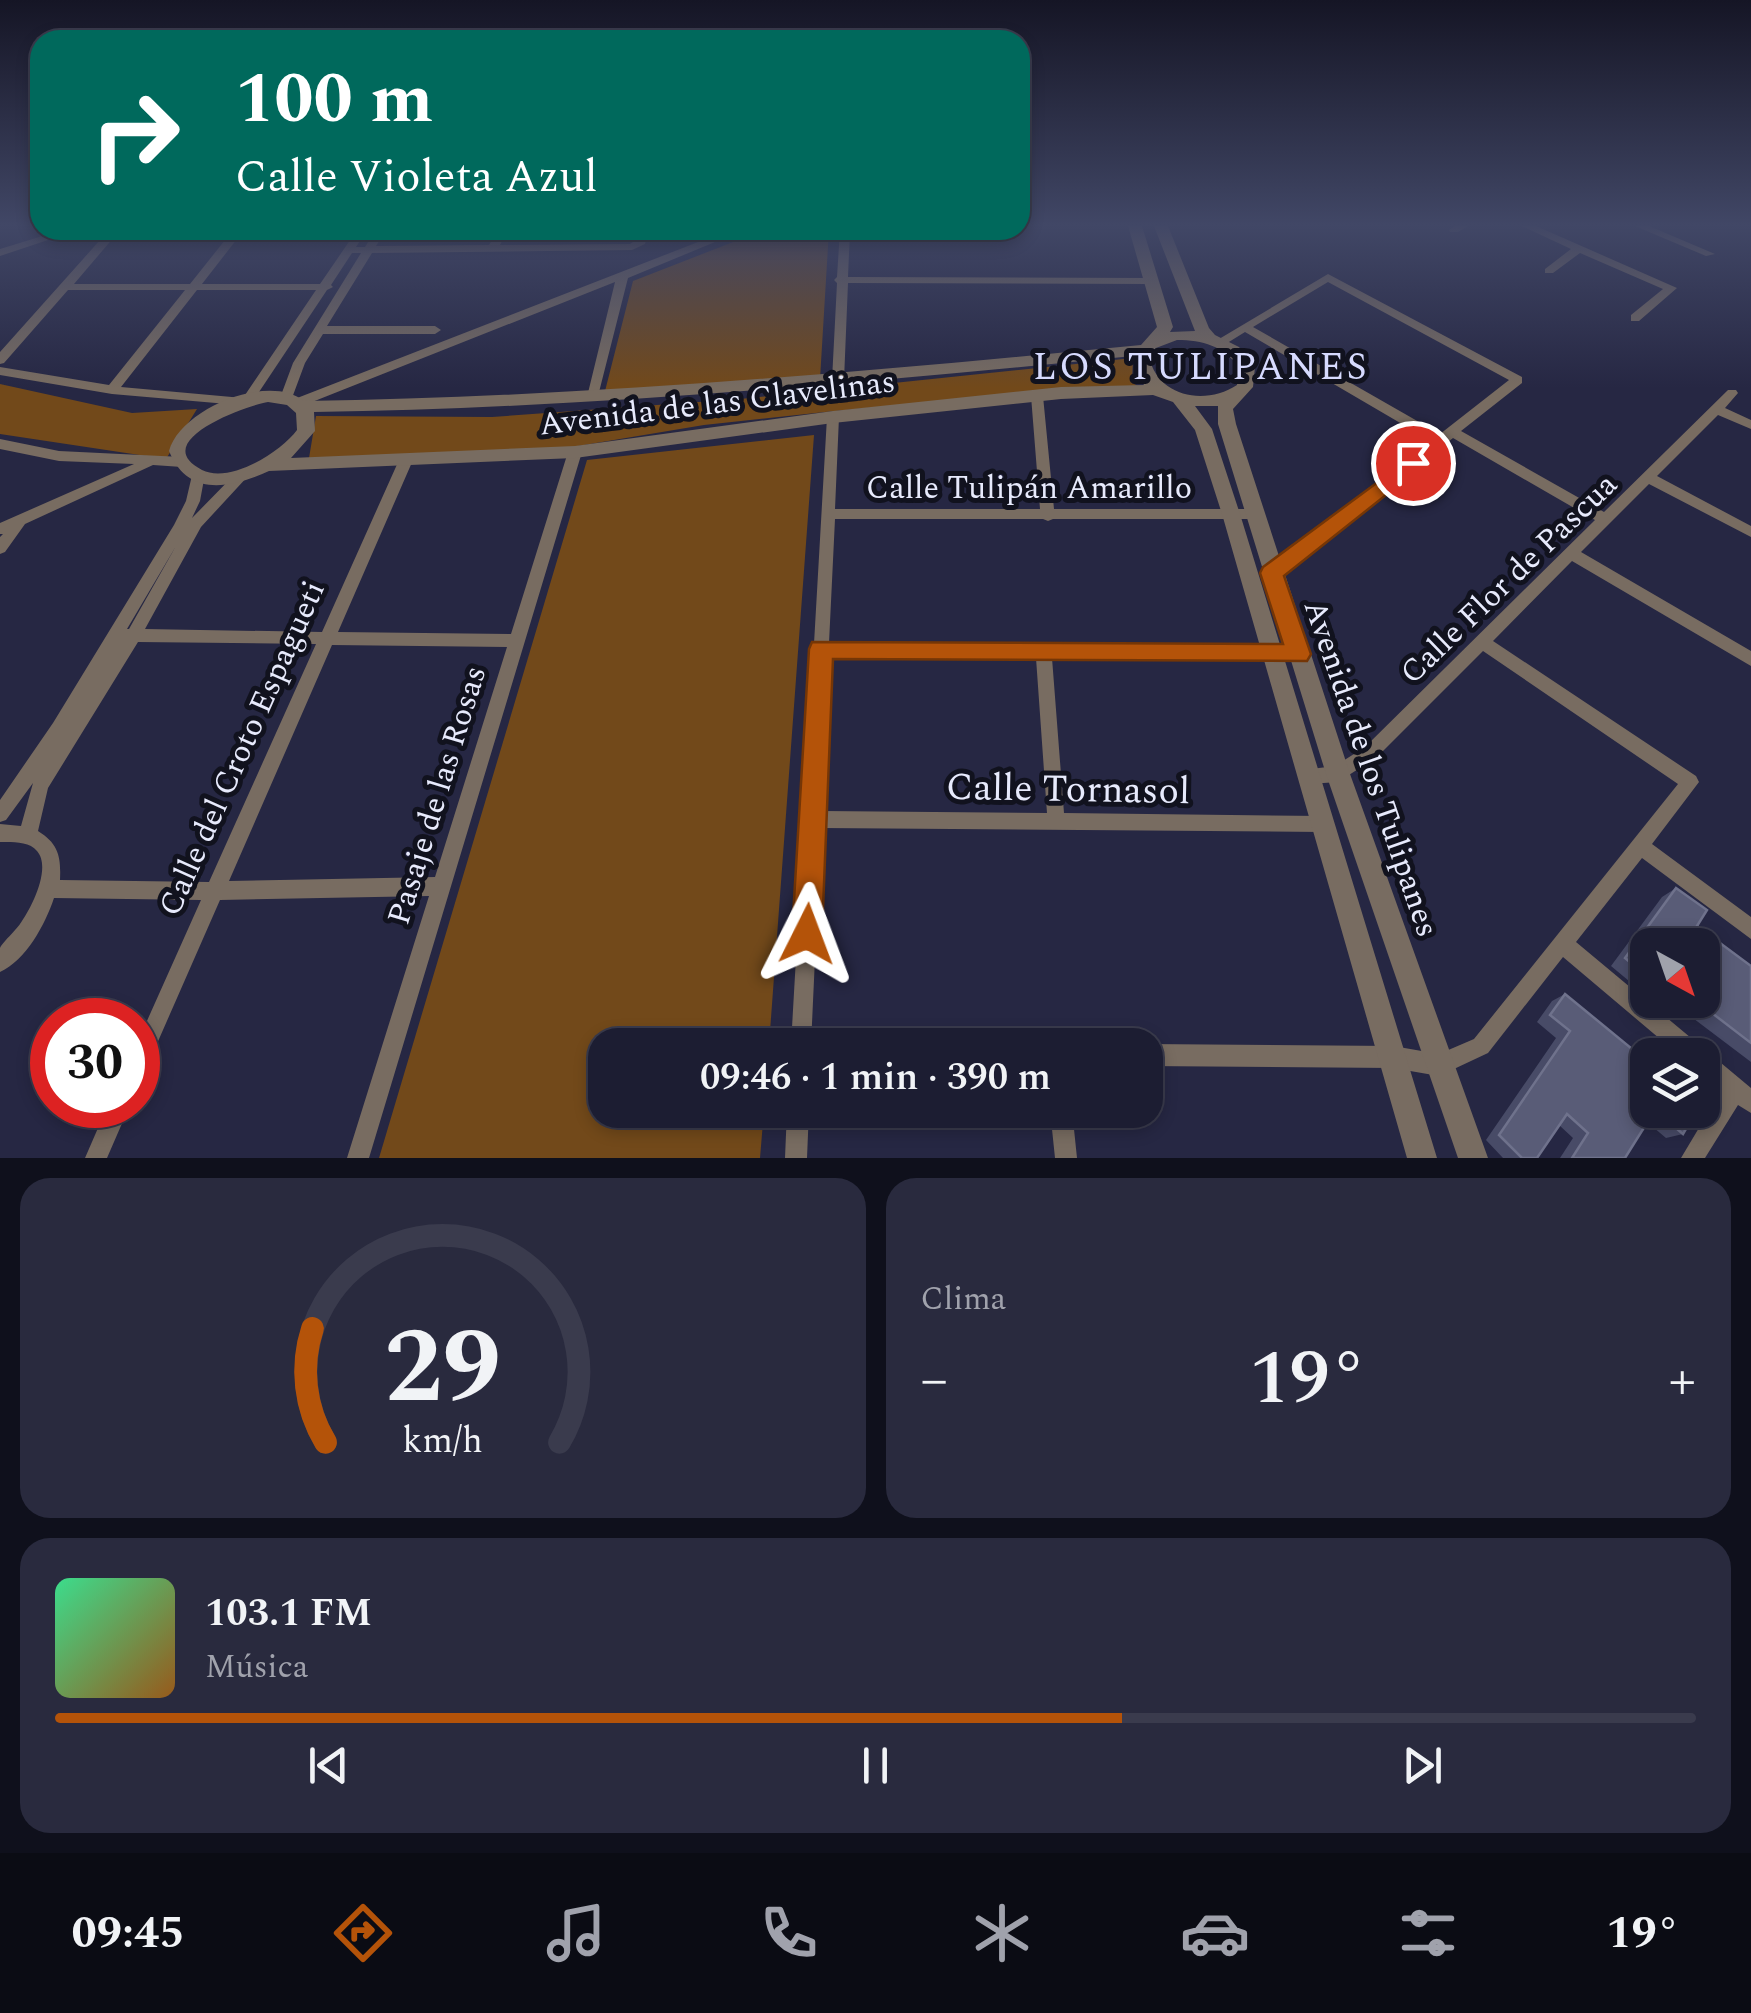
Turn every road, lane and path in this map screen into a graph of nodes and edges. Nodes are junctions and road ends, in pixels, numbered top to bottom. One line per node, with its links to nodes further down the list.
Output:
1 (72, 280): 13 (street)
2 (201, 280): 14 (street)
3 (332, 280): 15 (street)
4 (351, 280): 18 (street)
5 (608, 280): 32 (street)
6 (622, 280): 29 (street)
7 (840, 280): 24 (street)
8 (1152, 280): 21 (street)
9 (1186, 280): 20 (street)
10 (1323, 280): 17 (street)
11 (1334, 280): 36 (street)
12 (1652, 280): 16 (street)
13 (66, 287): 14 (street); 22 (street)
14 (196, 287): 15 (street); 25 (street)
15 (328, 287): 31 (street)
16 (1635, 318)
17 (1244, 327): 20 (street); 36 (street)
18 (320, 330): 19 (street); 32 (street)
19 (434, 330)
20 (1214, 340): 21 (street); 30 (street)
21 (1150, 345): 24 (street, Avenida de las Clavelinas); 28 (street)
22 (0, 360)
23 (0, 372): 25 (street)
24 (838, 380): 29 (street, Avenida de las Clavelinas)
25 (112, 390): 31 (street)
26 (1732, 393): 33 (street, Calle Flor de Pascua)
27 (1037, 396): 28 (street, Avenida de las Clavelinas); 34 (street, Avenida de las Clavelinas); 48 (street)
28 (1174, 396): 30 (street); 47 (street, Avenida de los Tulipanes)
29 (593, 397): 32 (street, Avenida de las Clavelinas)
30 (1232, 397): 47 (street, Avenida de los Tulipanes)
31 (244, 400): 32 (street, Avenida de las Clavelinas); 41 (street)
32 (295, 403): 42 (street)
33 (1716, 409): 35 (street); 45 (street, Calle Flor de Pascua)
34 (833, 417): 38 (street, Avenida de las Clavelinas); 46 (street)
35 (1751, 425)
36 (1446, 437): 50 (street); 55 (street)
37 (0, 444): 40 (street)
38 (575, 452): 39 (street, Avenida de las Clavelinas); 59 (street, Pasaje de las Rosas)
39 (406, 460): 42 (street, Avenida de las Clavelinas); 58 (street, Calle del Croto Espagueti)
40 (151, 462): 41 (street); 49 (street)
41 (182, 462): 43 (street)
42 (270, 464): 44 (street)
43 (198, 474): 44 (street); 56 (street)
44 (242, 474): 57 (street)
45 (1649, 478): 50 (street, Calle Flor de Pascua); 52 (street)
46 (828, 514): 48 (street, Calle Tulipán Amarillo); 61 (street)
47 (1242, 514): 48 (street, Calle Tulipán Amarillo); 55 (street, Avenida de los Tulipanes); 63 (street, Avenida de los Tulipanes)
48 (1048, 516)
49 (21, 520): 51 (street); 53 (street)
50 (1606, 520): 54 (street, Calle Flor de Pascua)
51 (0, 529)
52 (1751, 532)
53 (0, 548)
54 (1572, 554): 60 (street, Calle Flor de Pascua); 65 (street)
55 (1272, 573): 64 (street, Avenida de los Tulipanes)
56 (115, 635): 57 (street); 68 (street)
57 (134, 635): 58 (street); 73 (street)
58 (326, 636): 59 (street); 77 (street, Calle del Croto Espagueti)
59 (517, 641): 75 (street, Pasaje de las Rosas)
60 (1482, 642): 66 (street, Calle Flor de Pascua); 74 (street)
61 (821, 649): 62 (street); 69 (street)
62 (1044, 651): 63 (street); 70 (street)
63 (1273, 654): 64 (street); 67 (street, Avenida de los Tulipanes)
64 (1298, 654): 66 (street, Avenida de los Tulipanes)
65 (1751, 659)
66 (1338, 774): 67 (street); 86 (street, Avenida de los Tulipanes)
67 (1309, 776): 71 (street, Avenida de los Tulipanes)
68 (0, 814)
69 (812, 820): 70 (street, Calle Tornasol); 82 (street)
70 (1056, 820): 71 (street, Calle Tornasol)
71 (1323, 824): 85 (street, Avenida de los Tulipanes)
72 (0, 833): 73 (street)
73 (28, 836): 76 (street)
74 (1641, 846): 78 (street); 79 (street)
75 (442, 886): 77 (street); 93 (street, Pasaje de las Rosas)
76 (51, 890): 77 (street); 80 (street)
77 (213, 891): 81 (street, Calle del Croto Espagueti)
78 (1751, 929)
79 (1564, 944): 83 (street); 86 (street)
80 (0, 962)
81 (160, 1013)
82 (802, 1028)
83 (1675, 1038)
84 (1163, 1055): 85 (street)
85 (1393, 1057): 86 (street); 96 (street, Avenida de los Tulipanes)
86 (1439, 1065): 97 (street, Avenida de los Tulipanes)
87 (1720, 1076): 88 (street)
88 (1743, 1096): 98 (street)
89 (109, 1128): 92 (street)
90 (797, 1128): 94 (street)
91 (1063, 1128): 95 (street)
92 (96, 1158)
93 (358, 1158)
94 (796, 1158)
95 (1066, 1158)
96 (1422, 1158)
97 (1473, 1158)
98 (1692, 1158)

